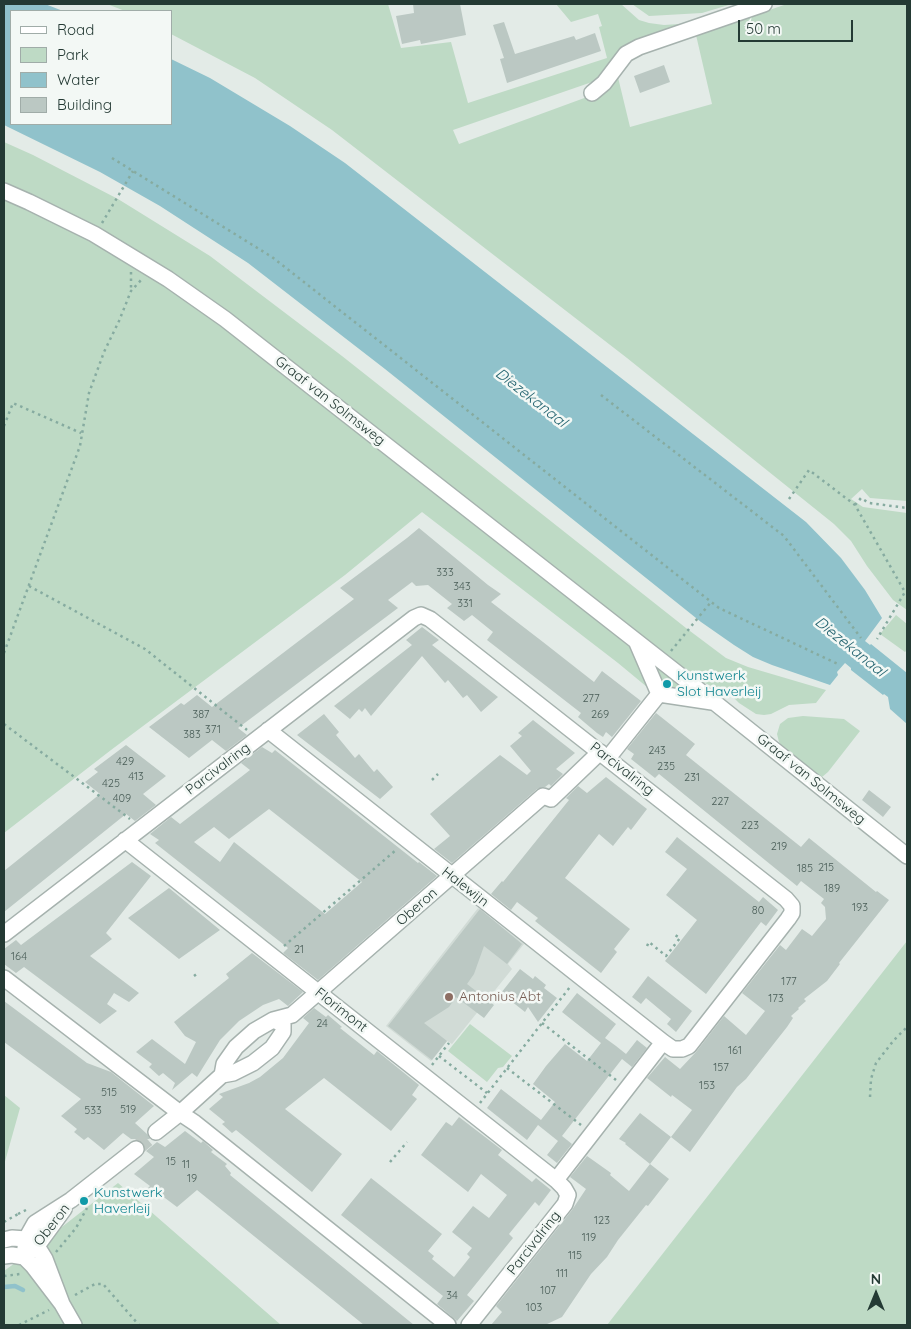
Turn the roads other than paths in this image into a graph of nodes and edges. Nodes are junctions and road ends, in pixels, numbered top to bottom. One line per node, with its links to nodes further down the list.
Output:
1 (764, 4): 2 (street)
2 (592, 93)
3 (4, 191): 4 (street, Graaf van Solmsweg)
4 (636, 641): 5 (street, Graaf van Solmsweg); 6 (street, Graaf van Solmsweg)
5 (659, 694): 6 (street); 8 (street)
6 (714, 702): 10 (street, Graaf van Solmsweg)
7 (263, 734): 8 (street, Parcivalring); 9 (street, Parcivalring); 11 (street, Halewijn)
8 (604, 755): 11 (street, Oberon); 16 (street, Parcivalring)
9 (126, 840): 12 (street, Parcivalring); 14 (street, Florimont)
10 (907, 856)
11 (449, 874): 14 (street, Oberon); 16 (street, Halewijn)
12 (4, 934)
13 (4, 978): 18 (street)
14 (314, 989): 15 (street, Oberon); 21 (street, Florimont)
15 (273, 1020): 17 (street, Oberon); 17 (street, Oberon)
16 (663, 1042): 21 (street)
17 (222, 1075): 18 (street, Oberon)
18 (180, 1113): 19 (street, Oberon); 28 (street)
19 (156, 1132)
20 (136, 1150): 23 (street, Oberon)
21 (556, 1180): 29 (street, Parcivalring)
22 (4, 1240): 23 (street)
23 (32, 1243): 25 (street, Oberon); 26 (street)
24 (4, 1256): 25 (street)
25 (24, 1257): 26 (street)
26 (62, 1304): 27 (street)
27 (74, 1325)
28 (448, 1325)
29 (469, 1325)

